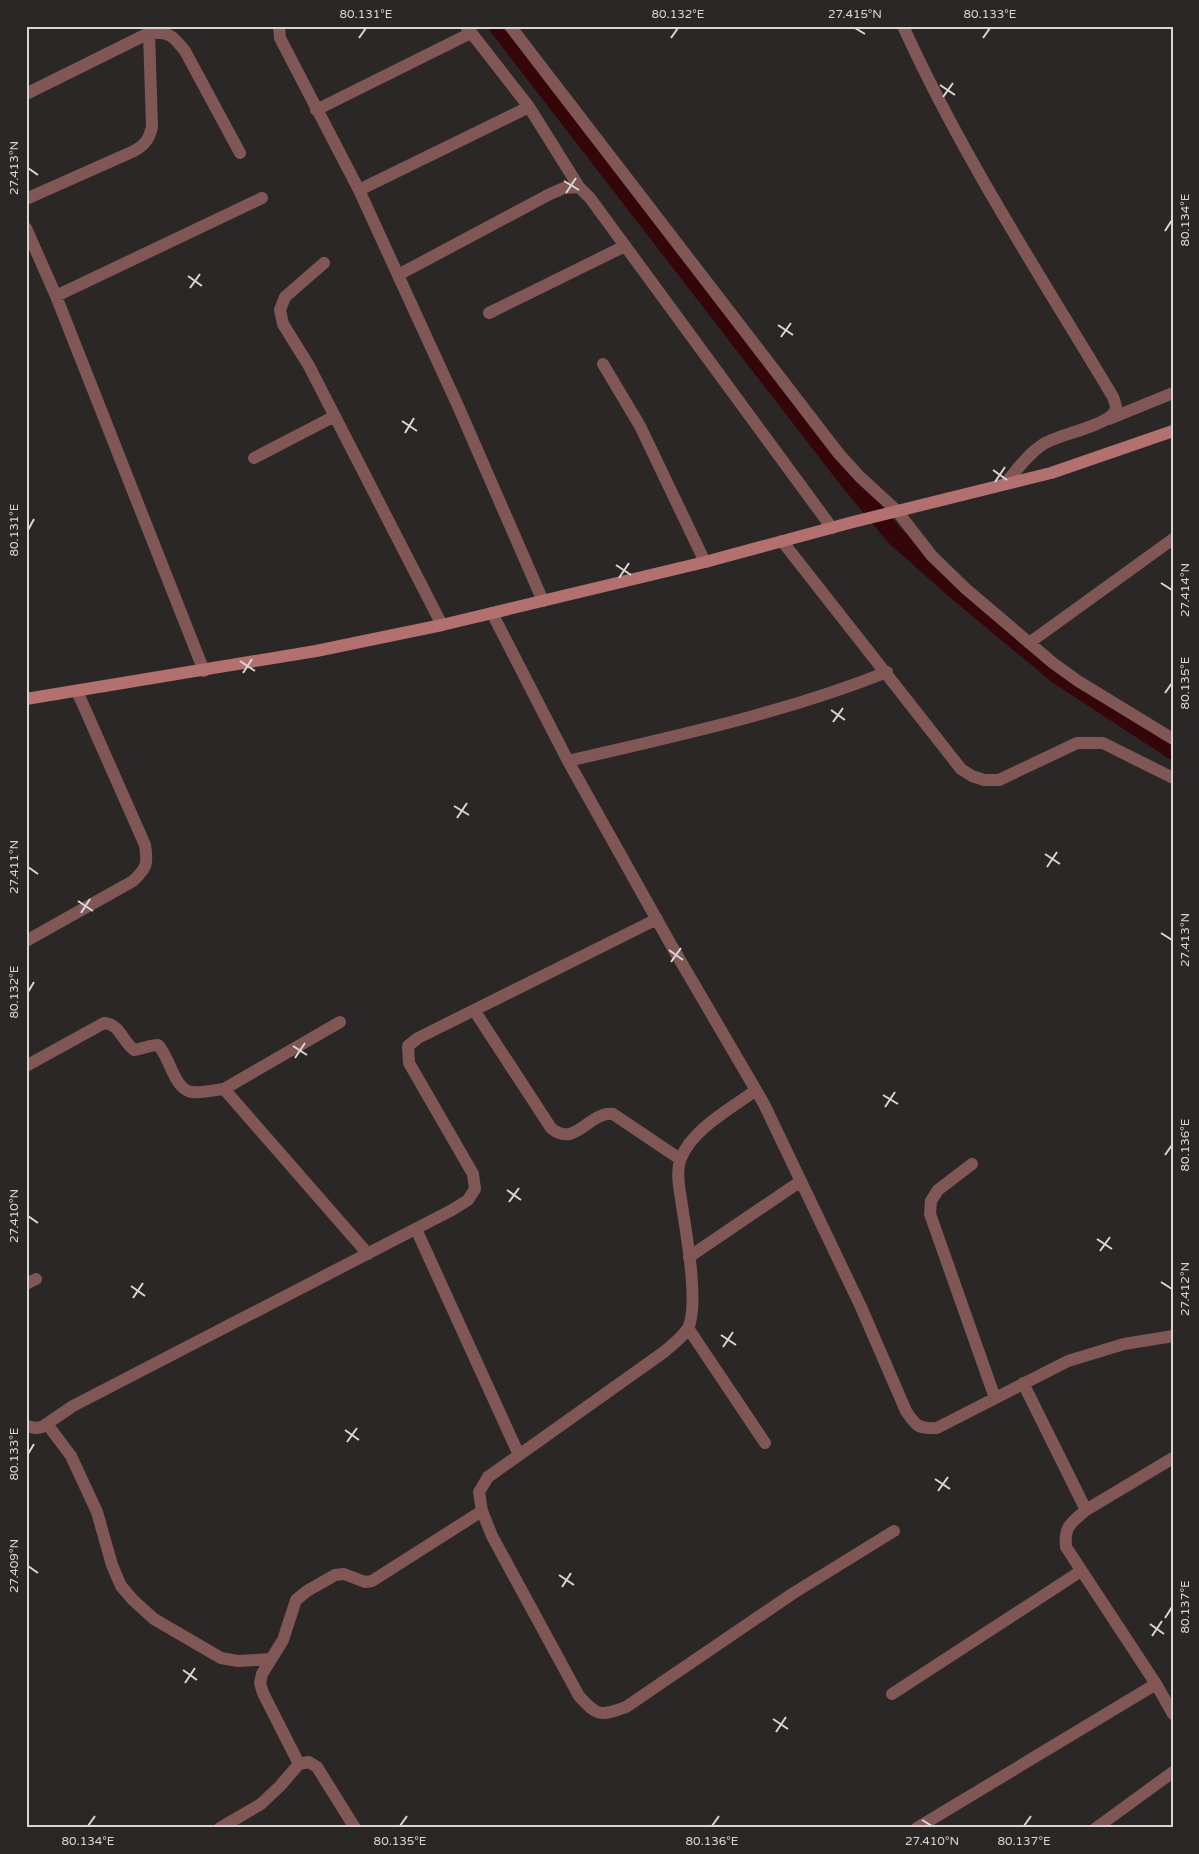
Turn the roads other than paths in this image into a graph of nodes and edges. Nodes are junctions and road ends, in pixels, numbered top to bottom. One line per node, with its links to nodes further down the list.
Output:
1 (279, 26): 8 (street)
2 (510, 26): 28 (street)
3 (903, 26): 24 (street)
4 (468, 30): 7 (street); 8 (street)
5 (149, 33): 6 (street); 9 (street); 13 (street)
6 (26, 94)
7 (529, 107): 10 (street); 11 (street)
8 (316, 110): 11 (street)
9 (240, 153)
10 (579, 187): 15 (street); 18 (street)
11 (359, 190): 18 (street)
12 (262, 198): 19 (street)
13 (26, 199)
14 (26, 228): 16 (street)
15 (625, 246): 20 (street); 29 (street)
16 (30, 250): 19 (street)
17 (324, 264): 23 (street)
18 (398, 275): 33 (street)
19 (56, 296): 37 (street)
20 (489, 313)
21 (603, 364): 32 (street)
22 (1173, 393): 24 (street)
23 (335, 416): 26 (street); 35 (street)
24 (1104, 421): 27 (street)
25 (1173, 431): 27 (main road)
26 (254, 458)
27 (1005, 484): 28 (main road)
28 (892, 512): 29 (main road); 36 (street)
29 (832, 528): 31 (main road)
30 (1173, 538): 36 (street)
31 (782, 541): 32 (main road); 38 (street)
32 (705, 562): 33 (main road)
33 (543, 601): 34 (main road)
34 (492, 613): 35 (main road); 42 (street)
35 (442, 625): 37 (main road)
36 (1029, 643): 41 (street)
37 (204, 671): 39 (main road)
38 (886, 672): 42 (street); 43 (street)
39 (77, 691): 40 (main road); 45 (street)
40 (26, 699)
41 (1173, 738)
42 (568, 761): 44 (street)
43 (1173, 778)
44 (657, 919): 46 (street); 50 (street)
45 (26, 941)
46 (474, 1010): 51 (street); 54 (street)
47 (340, 1022): 49 (street)
48 (26, 1066): 49 (street)
49 (224, 1089): 55 (street)
50 (756, 1090): 51 (street); 53 (street)
51 (680, 1159): 56 (street)
52 (972, 1164): 60 (street)
53 (801, 1181): 56 (street); 60 (street)
54 (416, 1229): 55 (street); 64 (street)
55 (368, 1254): 61 (street)
56 (689, 1256): 57 (street)
57 (688, 1328): 63 (street); 64 (street)
58 (1173, 1336): 59 (street)
59 (1023, 1383): 60 (street); 66 (street)
60 (995, 1398)
61 (47, 1424): 62 (street); 70 (street)
62 (26, 1426)
63 (765, 1443)
64 (519, 1455): 67 (street)
65 (1173, 1458): 66 (street)
66 (1086, 1510): 69 (street)
67 (482, 1511): 68 (street); 70 (street)
68 (894, 1531)
69 (1080, 1570): 71 (street); 72 (street)
70 (271, 1659): 74 (street)
71 (1156, 1684): 73 (street); 76 (street)
72 (892, 1694)
73 (1173, 1714)
74 (298, 1764): 77 (street); 78 (street)
75 (1173, 1772): 79 (street)
76 (923, 1826)
77 (220, 1828)
78 (355, 1828)
79 (1096, 1828)

